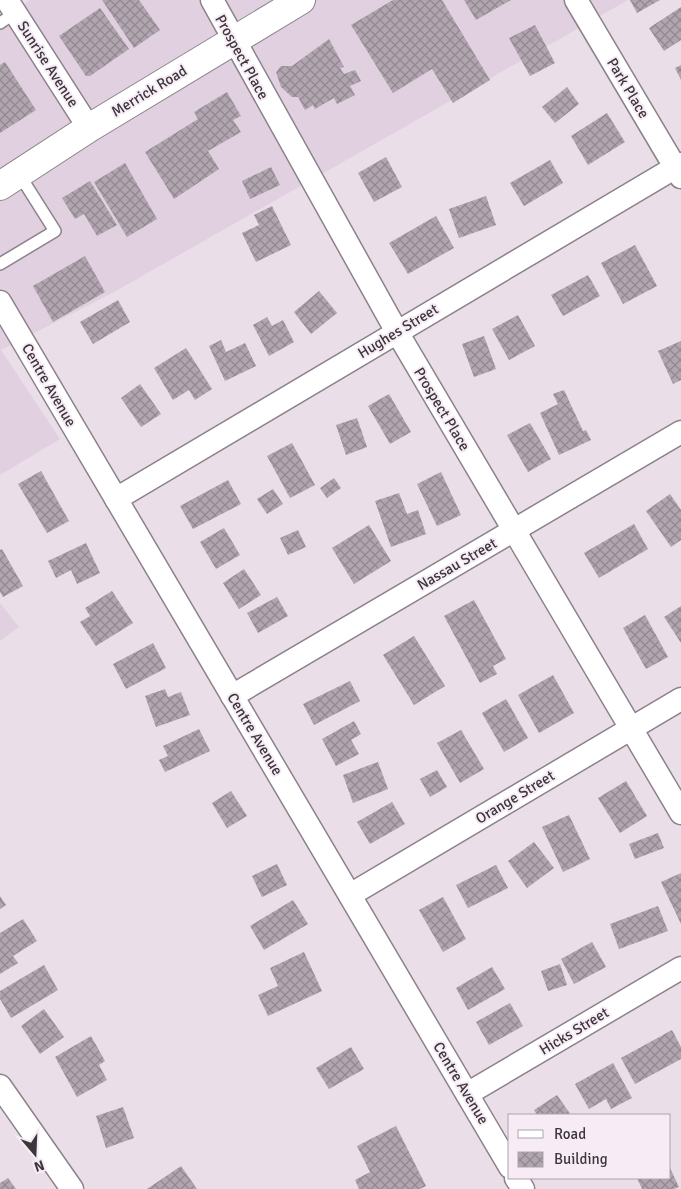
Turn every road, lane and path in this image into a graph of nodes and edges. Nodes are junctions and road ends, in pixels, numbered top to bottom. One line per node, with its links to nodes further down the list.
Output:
1 (212, 0): 5 (street, Prospect Place)
2 (301, 0): 5 (main road, Merrick Road)
3 (576, 0): 7 (street, Park Place)
4 (7, 12): 6 (street, Sunrise Avenue)
5 (232, 41): 6 (main road, Merrick Road); 11 (street, Prospect Place)
6 (89, 128): 8 (main road, Merrick Road)
7 (679, 169): 11 (street, Hughes Street)
8 (10, 180): 9 (lane)
9 (0, 264)
10 (0, 302): 13 (street, Centre Avenue)
11 (397, 332): 13 (street, Hughes Street); 14 (street, Prospect Place)
12 (681, 432): 14 (street, Nassau Street)
13 (116, 499): 15 (street, Centre Avenue)
14 (514, 530): 15 (street, Nassau Street); 17 (street, Prospect Place)
15 (232, 696): 19 (street, Centre Avenue)
16 (681, 699): 17 (street, Orange Street)
17 (631, 728): 18 (street, Prospect Place); 19 (street, Orange Street)
18 (681, 813)
19 (350, 895): 22 (street, Centre Avenue)
20 (681, 968): 22 (street, Hicks Street)
21 (0, 1086): 24 (street)
22 (467, 1094): 23 (street, Centre Avenue)
23 (508, 1164)
24 (72, 1189)

